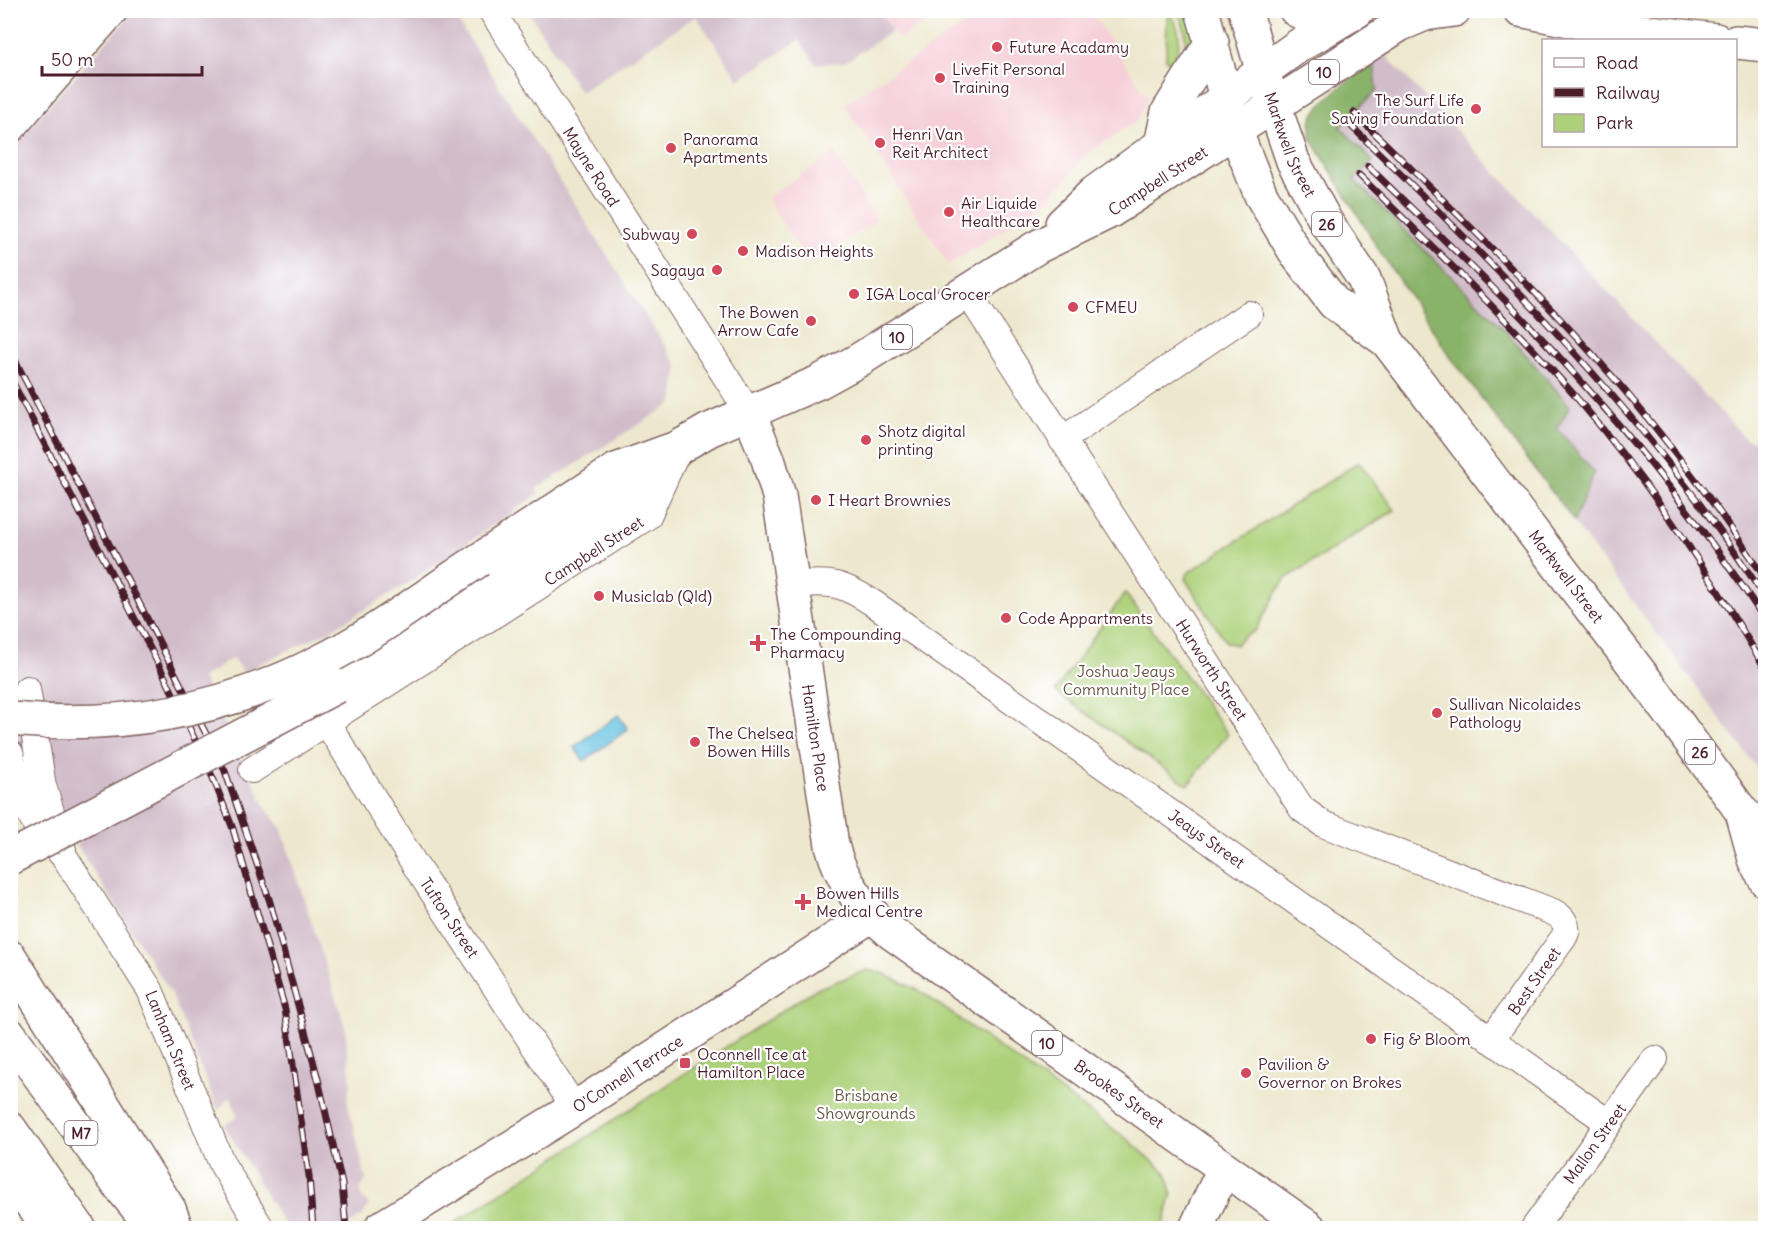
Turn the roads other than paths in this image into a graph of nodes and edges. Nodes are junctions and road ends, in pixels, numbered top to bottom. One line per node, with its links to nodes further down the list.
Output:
1 (23, 10): 11 (main road)
2 (41, 10): 14 (main road)
3 (83, 10): 19 (main road)
4 (111, 10): 22 (main road)
5 (491, 10): 29 (street, Mayne Road)
6 (1202, 10): 15 (main road, 26)
7 (1245, 10): 18 (main road, 26)
8 (1296, 10): 12 (main road)
9 (1520, 10): 13 (main road)
10 (1438, 11): 21 (main road, 10)
11 (10, 15)
12 (1345, 18): 18 (main road, 10)
13 (1708, 39)
14 (10, 41)
15 (1212, 42): 20 (main road, 26); 24 (main road)
16 (1737, 42): 17 (main road)
17 (1766, 45)
18 (1263, 73): 20 (main road, 10); 21 (main road, Markwell Street / 26)
19 (10, 83)
20 (1226, 99): 23 (main road, 26); 24 (main road, Campbell Street / 10)
21 (1273, 105): 23 (main road, Campbell Street / 10); 28 (main road, Markwell Street / 26)
22 (10, 126)
23 (1235, 130): 25 (main road, Campbell Street / 10); 28 (main road, Markwell Street / 26)
24 (1161, 145): 25 (main road, Campbell Street / 10)
25 (1036, 247): 26 (main road, Campbell Street / 10)
26 (967, 292): 29 (main road, Campbell Street / 10); 30 (street, Hurworth Street)
27 (1249, 314): 30 (street)
28 (1388, 341): 39 (main road, Markwell Street / 26)
29 (749, 413): 31 (main road, Campbell Street); 33 (main road, Hamilton Place / 10)
30 (1062, 440): 45 (street, Hurworth Street)
31 (679, 447): 32 (main road); 36 (street, Campbell Street)
32 (486, 573): 35 (main road, bridge); 41 (main road, bridge)
33 (794, 585): 44 (main road, Hamilton Place / 10); 48 (street, Jeays Street)
34 (27, 689): 42 (street, Lanham Street)
35 (10, 719)
36 (327, 723): 38 (street, Campbell Street); 50 (street, Tufton Street)
37 (13, 765): 42 (street, Lanham Street)
38 (252, 770)
39 (1742, 812): 40 (main road, Markwell Street / 26); 43 (main road, Markwell Street / 26)
40 (1766, 833)
41 (10, 858)
42 (66, 859): 59 (street, Lanham Street)
43 (1766, 881)
44 (872, 915): 50 (main road, O'Connell Terrace); 53 (main road, Brookes Street / 10)
45 (1563, 919): 48 (street, Best Street)
46 (10, 957): 58 (main road)
47 (10, 1035): 57 (main road, M7)
48 (1491, 1040): 51 (street, Jeays Street)
49 (1655, 1059): 51 (street, Mallon Street)
50 (575, 1108): 60 (main road, O'Connell Terrace)
51 (1609, 1123): 63 (street, Mallon Street)
52 (10, 1129): 56 (main road)
53 (1224, 1168): 61 (main road); 62 (main road, Brookes Street)
54 (10, 1178): 55 (main road)
55 (61, 1228)
56 (80, 1228)
57 (154, 1228)
58 (176, 1228)
59 (261, 1228)
60 (381, 1228)
61 (1196, 1228)
62 (1309, 1228)
63 (1533, 1228)

